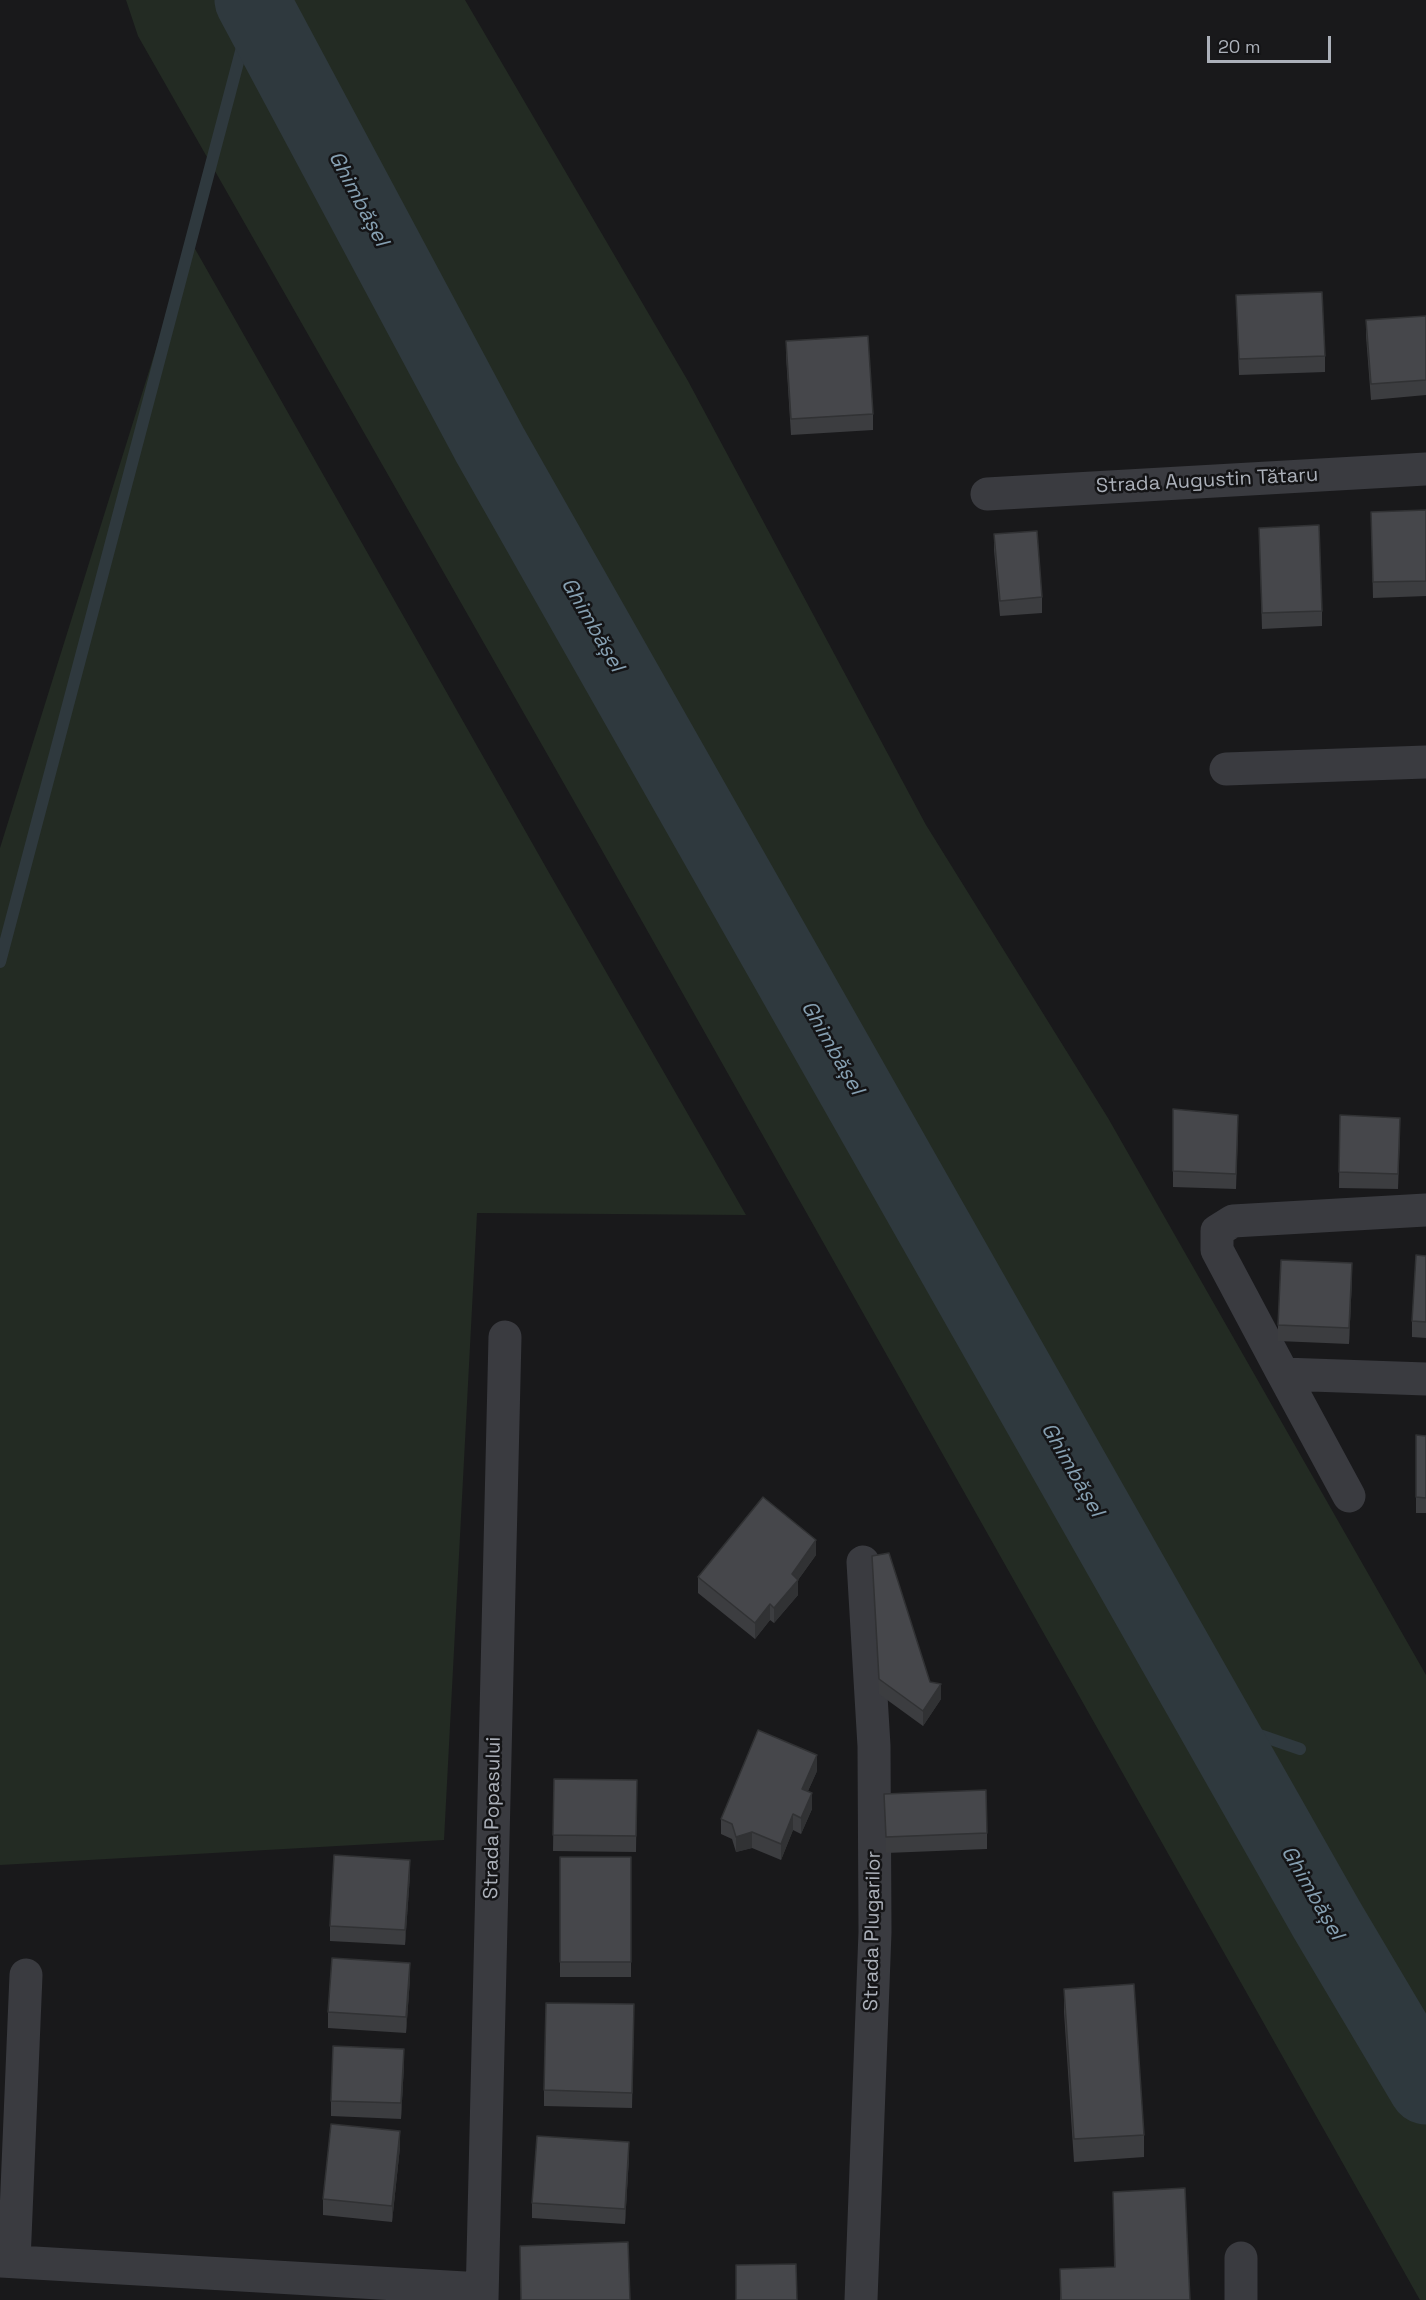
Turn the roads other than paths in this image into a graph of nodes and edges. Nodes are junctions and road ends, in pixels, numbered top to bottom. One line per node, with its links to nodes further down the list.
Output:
1 (1426, 469): 2 (street, Strada Augustin Tătaru)
2 (987, 494)
3 (1426, 762): 4 (street)
4 (1226, 769)
5 (1426, 1210): 7 (street)
6 (505, 1337): 14 (street, Strada Popasului)
7 (1283, 1374): 8 (street); 9 (street)
8 (1426, 1379)
9 (1349, 1496)
10 (863, 1562): 15 (street, Strada Plugarilor)
11 (26, 1976): 13 (street)
12 (1241, 2258): 16 (street)
13 (7, 2261): 14 (street)
14 (482, 2294)
15 (861, 2300)
16 (1241, 2300)

